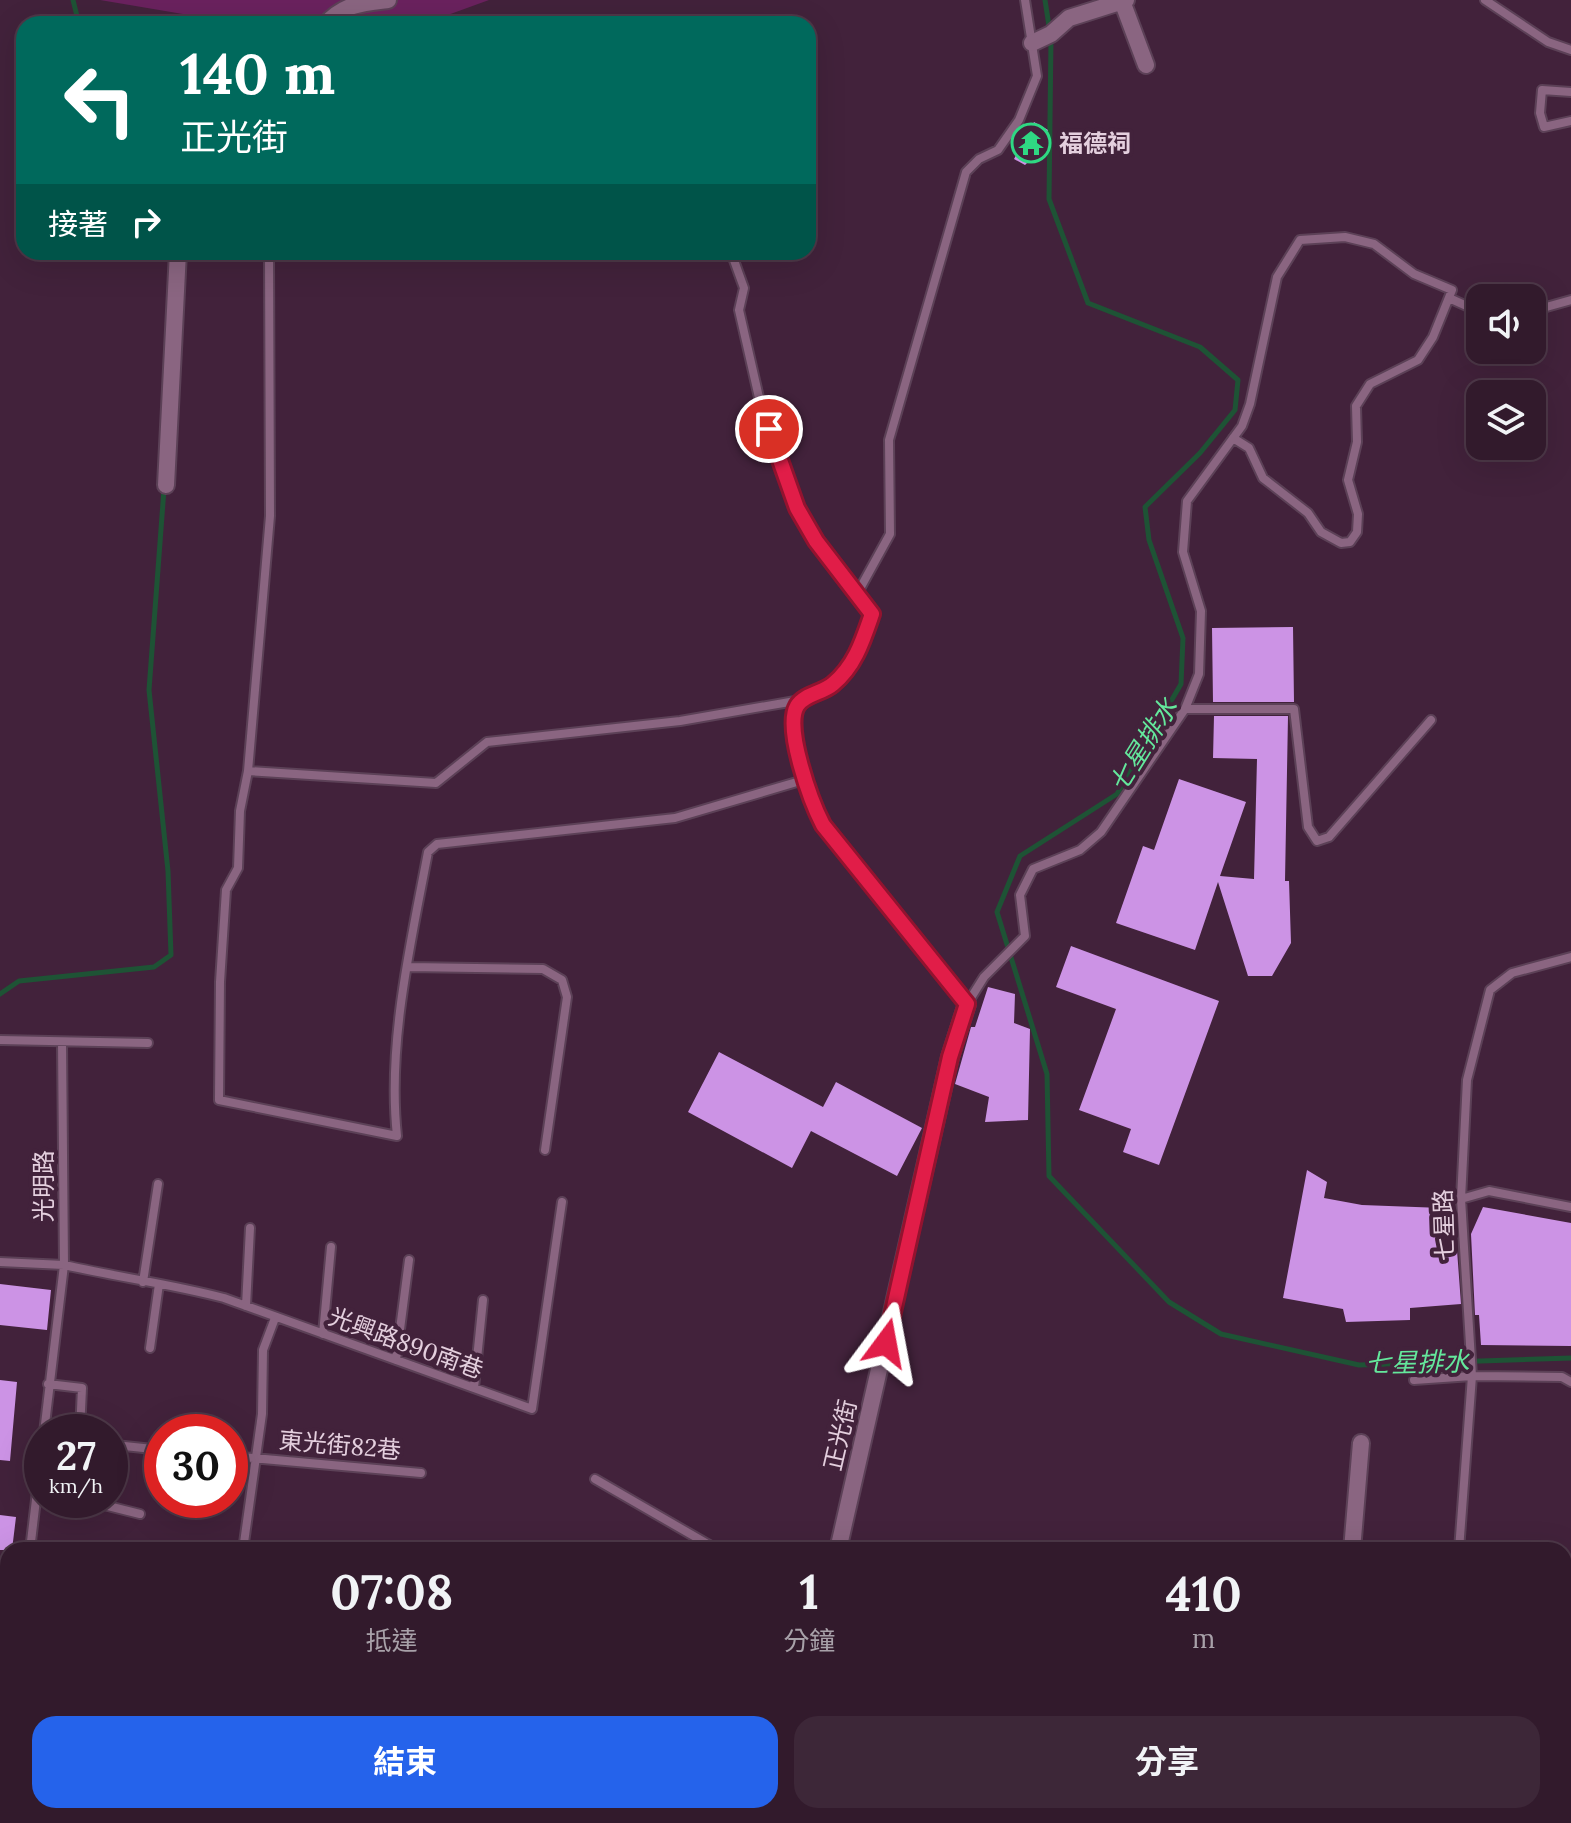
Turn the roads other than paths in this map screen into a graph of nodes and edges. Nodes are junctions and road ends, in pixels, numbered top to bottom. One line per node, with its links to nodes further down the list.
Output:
1 (388, 0): 5 (street)
2 (1025, 0): 6 (lane)
3 (1124, 0): 6 (street); 8 (street)
4 (1485, 0): 7 (lane)
5 (333, 16)
6 (1032, 43): 20 (lane)
7 (1571, 50)
8 (1146, 65)
9 (1571, 92): 10 (lane)
10 (1571, 121)
11 (178, 260): 19 (street)
12 (269, 260): 24 (lane)
13 (734, 260): 20 (lane)
14 (1449, 298): 16 (lane); 18 (lane); 18 (lane)
15 (1571, 300): 17 (lane)
16 (1466, 306)
17 (1546, 307)
18 (1233, 438): 22 (lane)
19 (166, 485)
20 (857, 594): 21 (lane)
21 (802, 700): 24 (lane); 25 (lane)
22 (1185, 709): 23 (lane); 28 (lane)
23 (1431, 720)
24 (248, 771): 27 (lane)
25 (807, 779): 27 (lane); 28 (lane)
26 (1571, 957): 34 (lane, 七星路)
27 (408, 967): 32 (lane)
28 (967, 1004): 68 (street, 正光街)
29 (0, 1040): 30 (lane)
30 (62, 1042): 31 (lane); 41 (lane, 光明路)
31 (148, 1043)
32 (545, 1150)
33 (158, 1184): 42 (lane)
34 (1461, 1199): 36 (lane); 50 (lane, 七星路)
35 (562, 1202): 54 (lane, 光興路890南巷)
36 (1571, 1207)
37 (250, 1228): 45 (lane)
38 (331, 1247): 47 (lane)
39 (409, 1260): 49 (lane)
40 (0, 1262): 41 (lane)
41 (64, 1265): 42 (lane, 光興路890南巷); 53 (lane, 光明路)
42 (143, 1282): 43 (lane, 光興路890南巷)
43 (159, 1284): 45 (lane, 光興路890南巷); 48 (lane)
44 (483, 1300): 54 (lane)
45 (246, 1306): 46 (lane, 光興路890南巷)
46 (275, 1318): 47 (lane, 光興路890南巷); 59 (lane)
47 (323, 1334): 49 (lane, 光興路890南巷)
48 (150, 1348)
49 (396, 1360): 54 (lane, 光興路890南巷)
50 (1472, 1374): 51 (lane); 52 (lane); 70 (lane, 七星路)
51 (1414, 1380)
52 (1571, 1382)
53 (48, 1384): 55 (lane, 光明路); 56 (lane)
54 (474, 1388)
55 (46, 1414)
56 (81, 1414)
57 (1361, 1443): 69 (street)
58 (248, 1458): 59 (lane, 東光街82巷)
59 (254, 1458): 60 (lane, 東光街82巷); 66 (lane)
60 (421, 1473)
61 (595, 1479): 67 (lane)
62 (128, 1511): 63 (lane)
63 (140, 1514)
64 (36, 1518): 65 (lane, 光明路)
65 (31, 1542)
66 (244, 1542)
67 (704, 1542)
68 (840, 1542)
69 (1353, 1542)
70 (1460, 1542)

